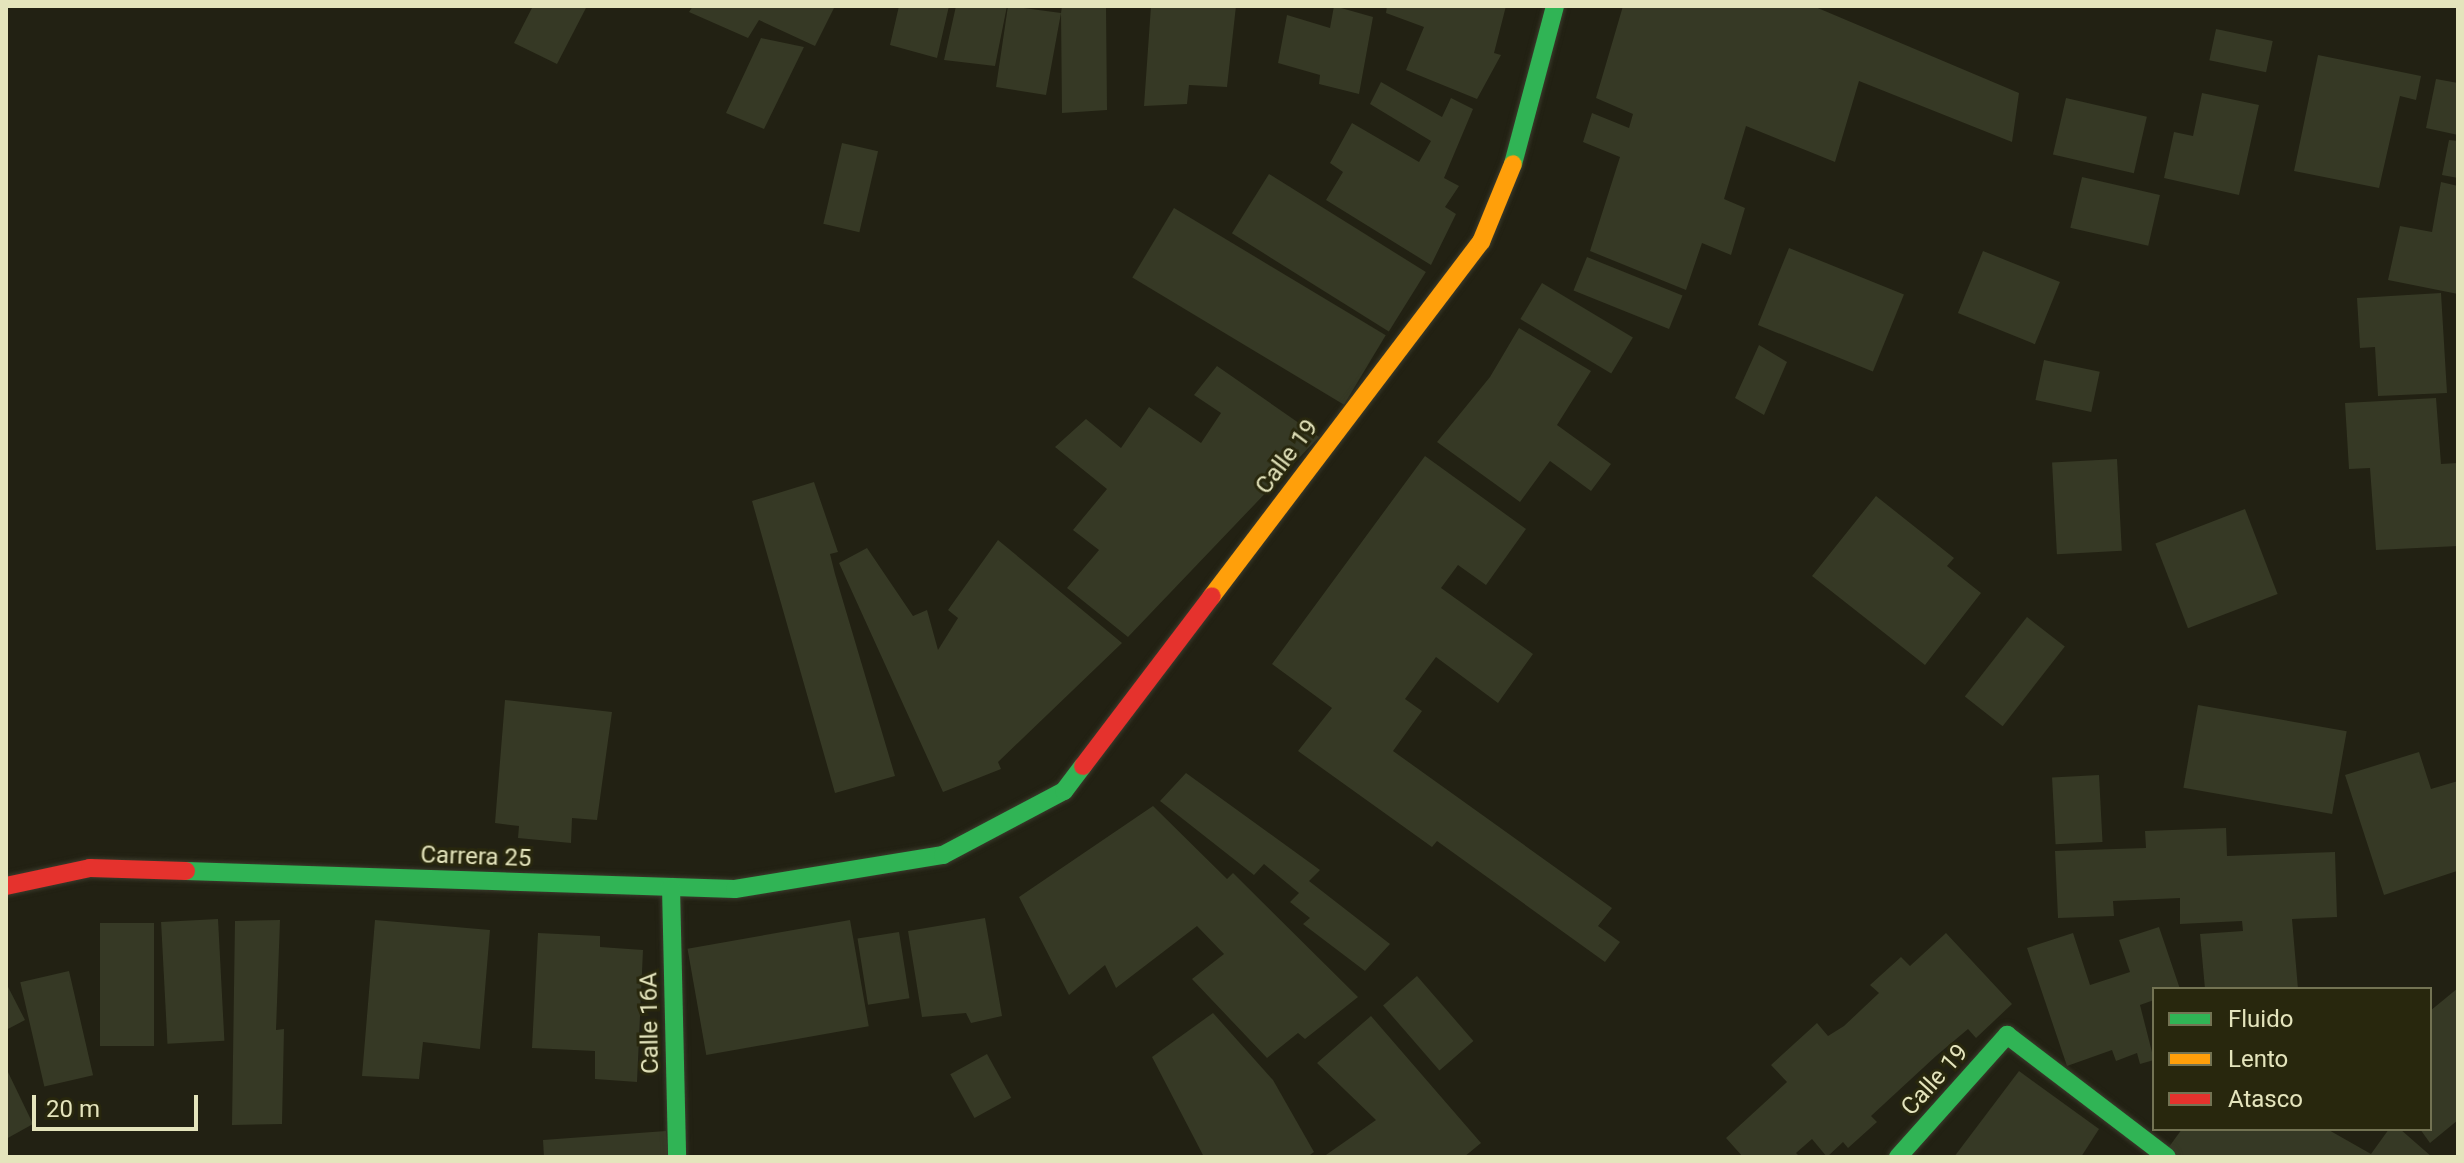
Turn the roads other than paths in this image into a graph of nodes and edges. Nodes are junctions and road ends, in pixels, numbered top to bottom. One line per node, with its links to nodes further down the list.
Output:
1 (1555, 6): 2 (main road, Calle 19)
2 (943, 855): 4 (main road, Carrera 25)
3 (6, 886): 4 (main road, Carrera 25)
4 (671, 887): 5 (main road, Calle 16A)
5 (677, 1157)
6 (1898, 1157): 7 (main road, Calle 19)
7 (2167, 1157)

